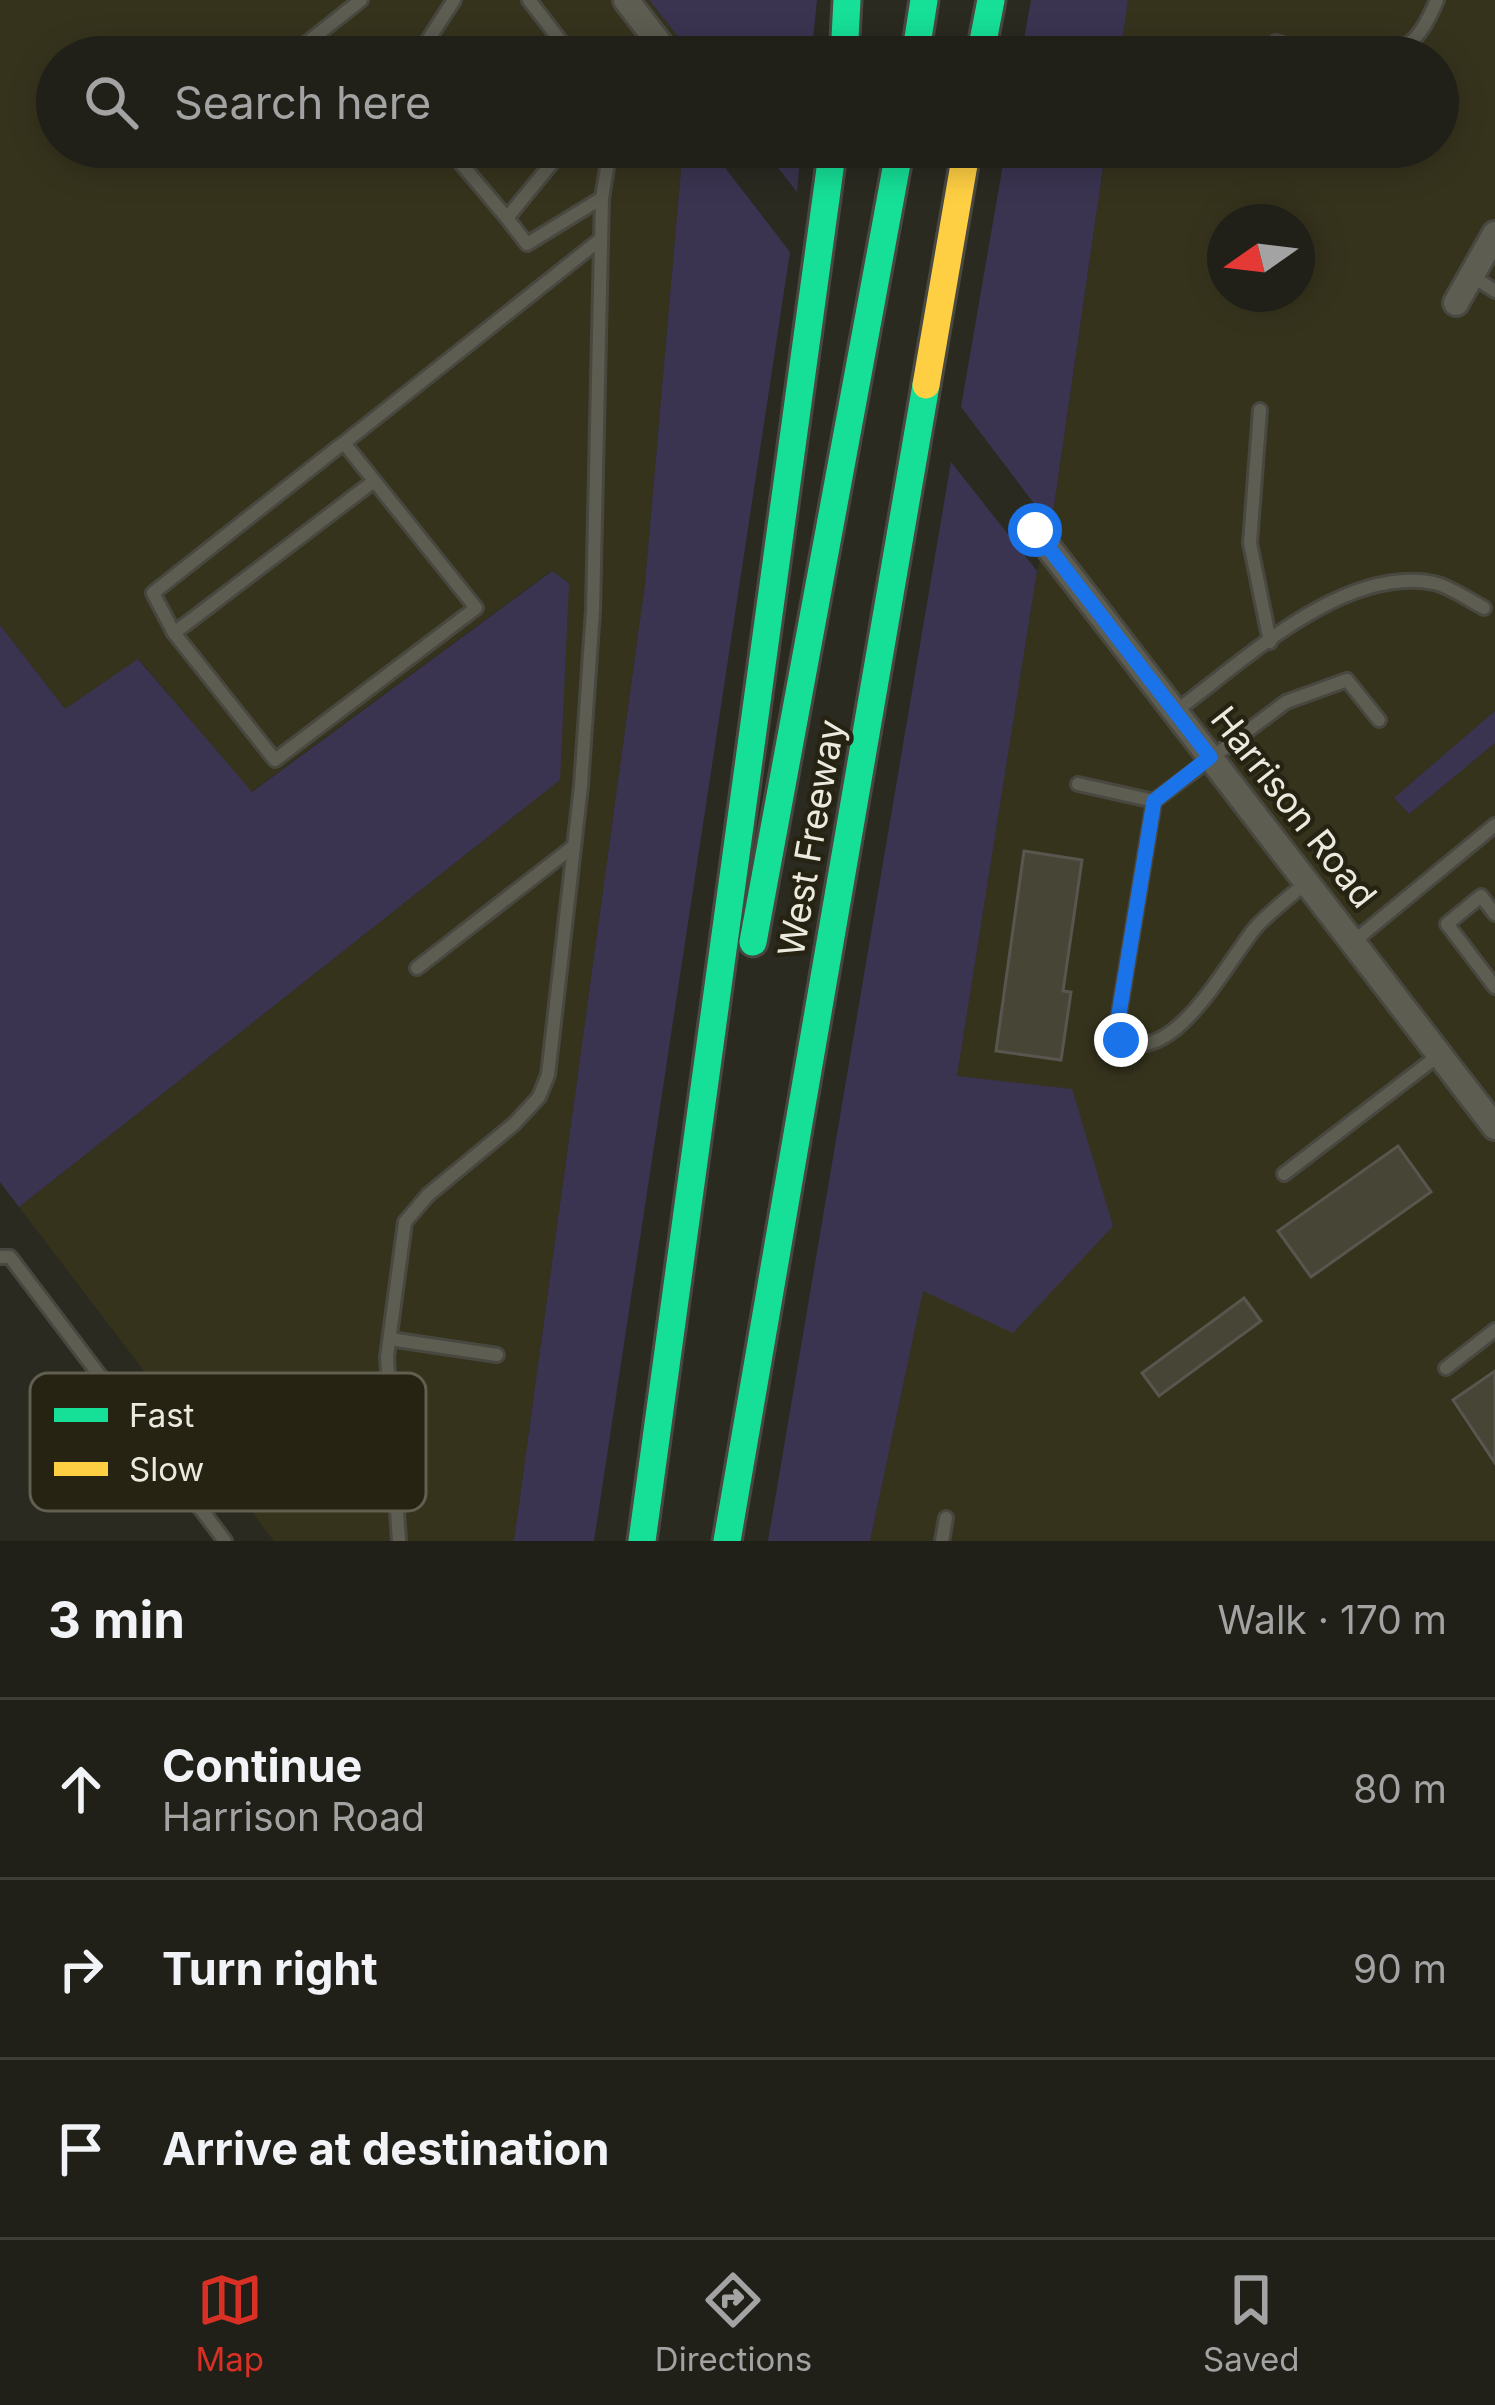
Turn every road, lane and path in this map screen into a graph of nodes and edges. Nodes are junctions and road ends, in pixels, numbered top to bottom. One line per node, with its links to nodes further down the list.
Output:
1 (361, 0): 8 (lane)
2 (454, 0): 9 (lane)
3 (529, 0): 10 (lane)
4 (626, 0): 11 (street)
5 (848, 0): 12 (highway)
6 (924, 0): 13 (highway)
7 (1437, 0): 14 (lane)
8 (316, 36)
9 (431, 36)
10 (557, 36)
11 (654, 36)
12 (845, 36)
13 (918, 36)
14 (1416, 36)
15 (465, 168): 22 (lane)
16 (548, 168): 22 (lane)
17 (607, 168): 21 (lane)
18 (829, 168): 57 (highway, West Freeway)
19 (895, 168): 57 (highway)
20 (964, 168): 64 (highway, West Freeway)
21 (602, 198): 22 (lane); 24 (lane)
22 (507, 218)
23 (1495, 234): 25 (street)
24 (602, 238): 29 (lane); 41 (lane)
25 (1471, 276): 26 (lane); 27 (street)
26 (1495, 291)
27 (1456, 303)
28 (1261, 410): 34 (lane)
29 (344, 442): 30 (lane); 33 (lane)
30 (374, 481): 33 (lane); 33 (lane)
31 (1035, 530): 35 (street, Harrison Road)
32 (1484, 608): 34 (lane)
33 (174, 633)
34 (1270, 642): 35 (lane)
35 (1176, 711): 37 (street, Harrison Road)
36 (1379, 719): 37 (lane)
37 (1210, 757): 39 (lane); 42 (street, Harrison Road)
38 (1078, 784): 39 (lane)
39 (1154, 801): 42 (lane)
40 (1495, 825): 44 (lane)
41 (574, 846): 45 (lane); 52 (lane)
42 (1307, 882): 44 (street, Harrison Road)
43 (1495, 914): 46 (lane)
44 (1353, 942): 47 (street, Harrison Road)
45 (417, 968)
46 (1495, 987)
47 (1439, 1054): 48 (street, Harrison Road); 49 (lane)
48 (1495, 1127)
49 (1284, 1174)
50 (0, 1257): 55 (lane)
51 (1495, 1330): 54 (lane)
52 (390, 1340): 53 (lane); 56 (lane)
53 (497, 1354)
54 (1446, 1368)
55 (98, 1373)
56 (388, 1373)
57 (648, 1499): 63 (highway, West Freeway)
58 (202, 1511): 61 (lane)
59 (397, 1511): 62 (lane)
60 (946, 1518): 65 (lane)
61 (225, 1541)
62 (399, 1541)
63 (642, 1541)
64 (727, 1541)
65 (942, 1541)

